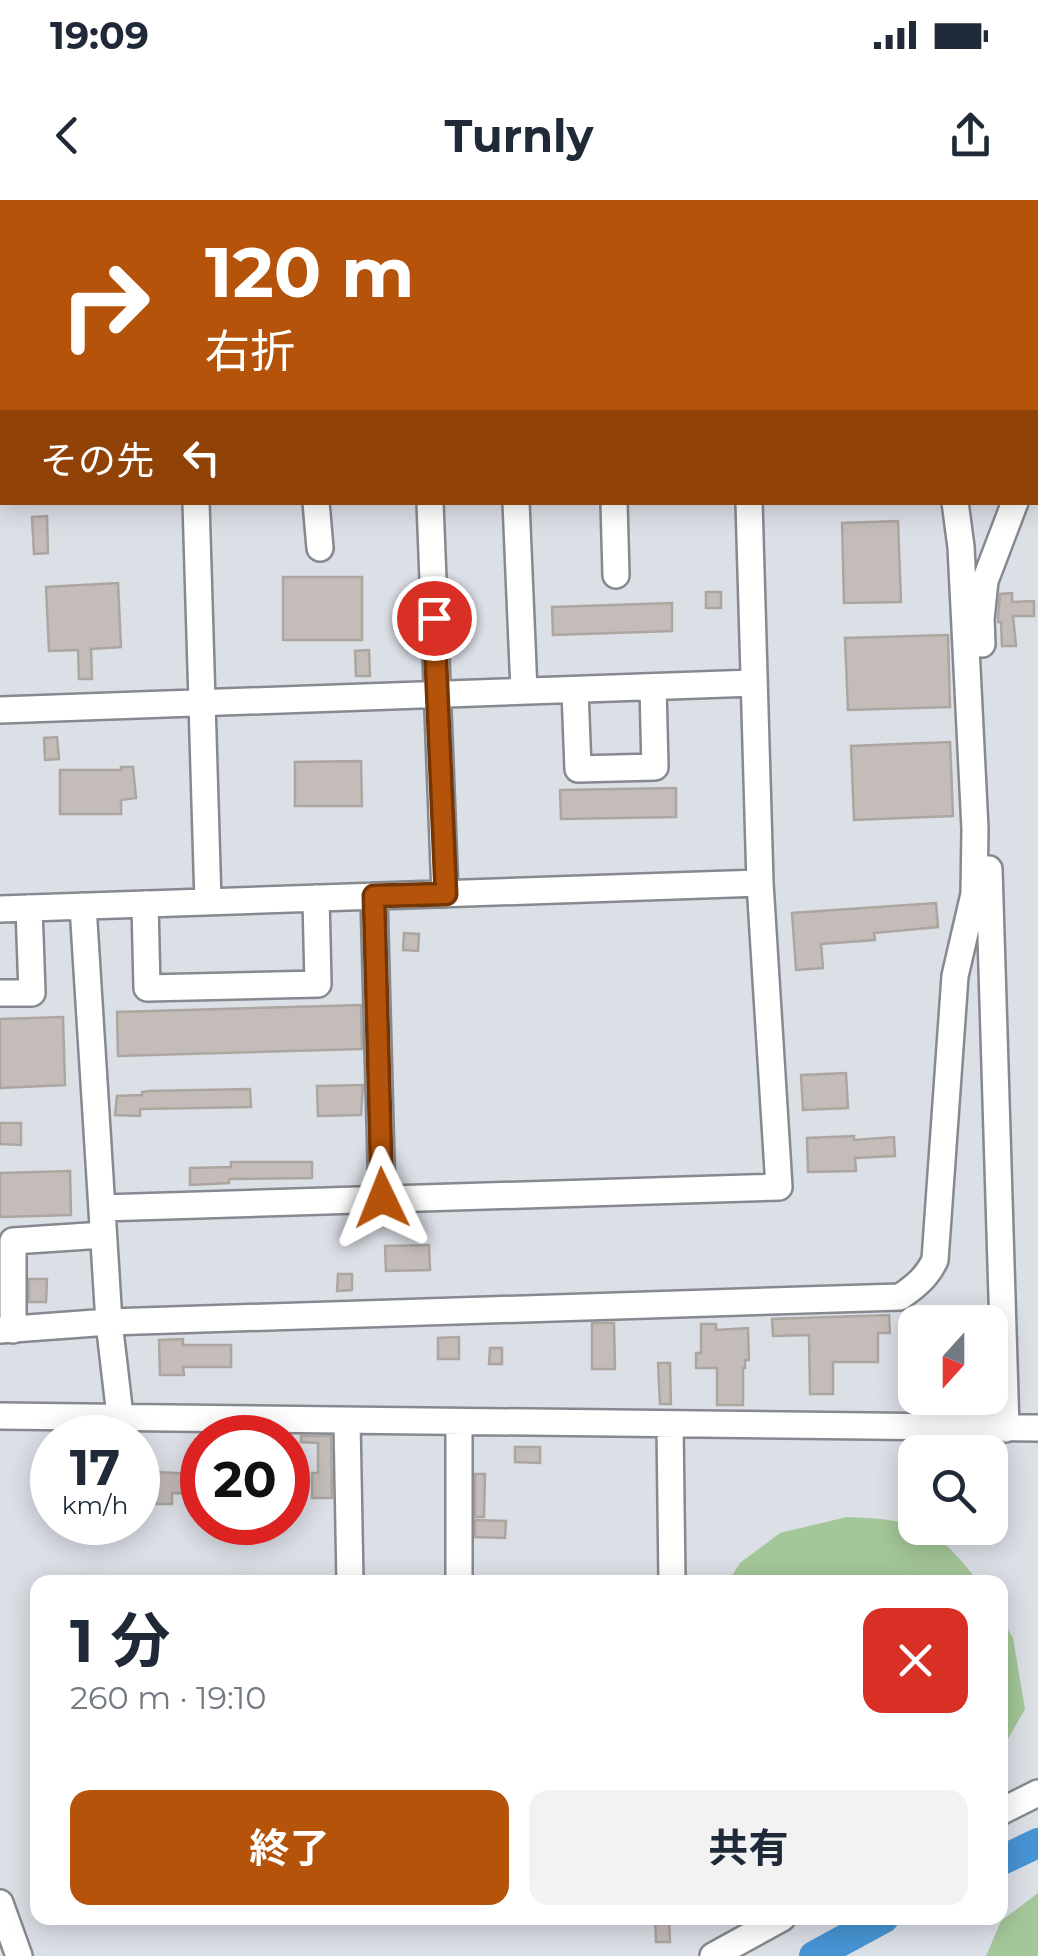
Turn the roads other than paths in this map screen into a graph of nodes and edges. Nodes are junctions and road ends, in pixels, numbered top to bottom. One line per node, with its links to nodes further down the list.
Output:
1 (196, 505): 16 (street)
2 (316, 505): 9 (street)
3 (430, 505): 15 (street)
4 (516, 505): 14 (street)
5 (614, 505): 10 (street)
6 (748, 505): 11 (street)
7 (955, 505): 32 (street)
8 (1014, 505): 41 (street)
9 (320, 548)
10 (616, 575)
11 (754, 683): 12 (street); 18 (street)
12 (652, 687): 13 (street); 13 (street)
13 (575, 690): 14 (street)
14 (524, 692): 15 (street)
15 (438, 694): 16 (street); 19 (street)
16 (202, 703): 17 (street); 22 (street)
17 (0, 710)
18 (760, 883): 19 (street); 28 (street)
19 (446, 894): 20 (street)
20 (374, 896): 21 (street); 28 (street)
21 (316, 898): 22 (street); 23 (street)
22 (208, 902): 23 (street)
23 (145, 904): 24 (street)
24 (83, 906): 26 (street); 29 (street)
25 (0, 908): 26 (street)
26 (29, 908): 27 (street)
27 (0, 993)
28 (382, 1198): 29 (street)
29 (102, 1208): 30 (street)
30 (104, 1235): 31 (street); 32 (street)
31 (6, 1330): 32 (street)
32 (110, 1330): 33 (street)
33 (120, 1415)
34 (0, 1416): 35 (street)
35 (30, 1416)
36 (160, 1417): 37 (street)
37 (346, 1421): 38 (street); 42 (street)
38 (458, 1423): 39 (street); 43 (street)
39 (670, 1424): 41 (street); 44 (street)
40 (1038, 1428): 41 (street)
41 (1006, 1429)
42 (350, 1575)
43 (460, 1575)
44 (672, 1575)
45 (1038, 1794): 46 (street)
46 (1008, 1808)
47 (0, 1903): 49 (street)
48 (763, 1925): 50 (street)
49 (19, 1956)
50 (713, 1956)

